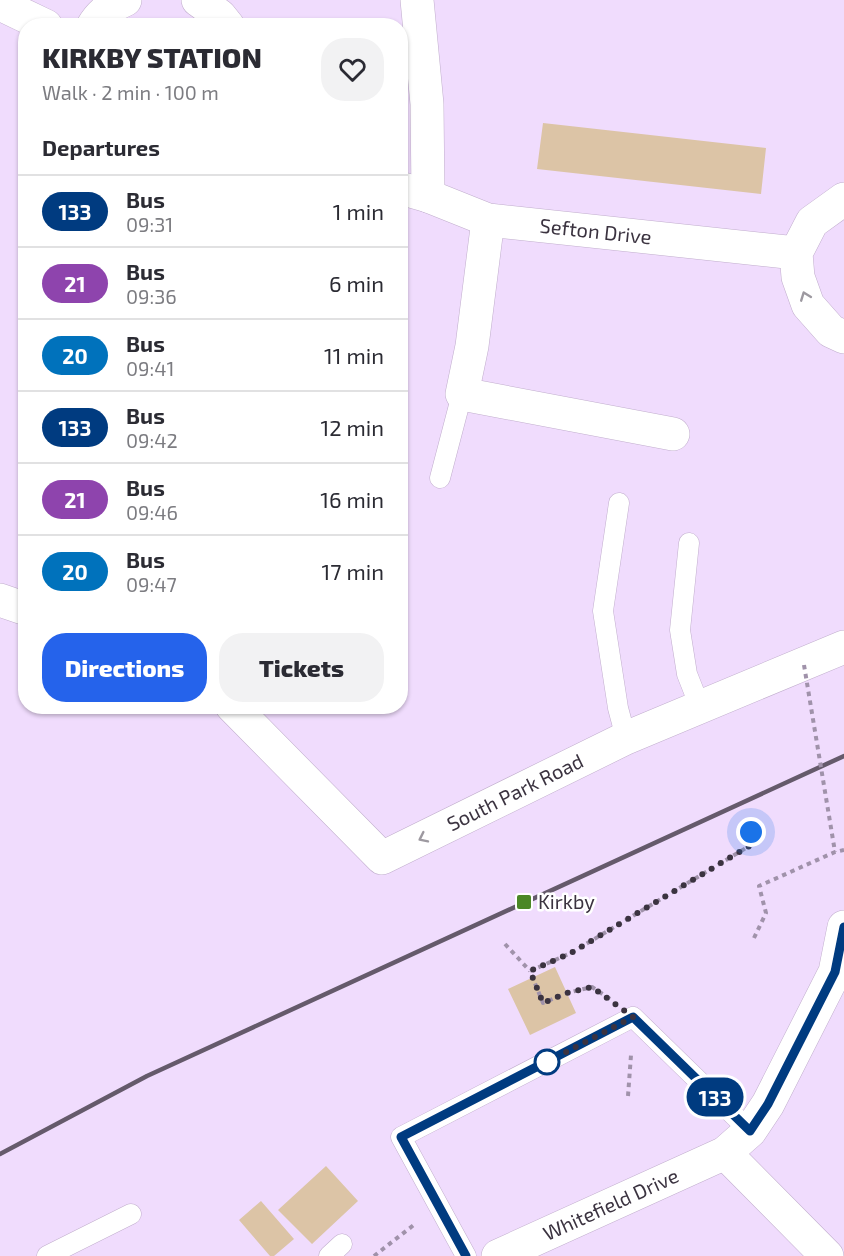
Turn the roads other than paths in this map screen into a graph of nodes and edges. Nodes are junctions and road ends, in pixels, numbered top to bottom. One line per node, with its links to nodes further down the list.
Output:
1 (125, 0): 6 (street)
2 (198, 0): 7 (street)
3 (417, 0): 8 (street)
4 (0, 4): 5 (street)
5 (29, 18)
6 (98, 18)
7 (222, 18)
8 (414, 192): 10 (street, Sefton Drive)
9 (844, 199): 11 (street)
10 (488, 220): 11 (street, Sefton Drive); 13 (street)
11 (796, 253): 12 (street, one-way to 11)
12 (844, 337)
13 (462, 394): 14 (street); 15 (lane)
14 (673, 434)
15 (440, 478)
16 (620, 502): 23 (lane)
17 (689, 543): 21 (lane)
18 (0, 600): 19 (street)
19 (18, 606)
20 (844, 647): 21 (street, South Park Road)
21 (700, 707): 23 (street, South Park Road)
22 (240, 714): 23 (street, South Park Road, one-way to 22)
23 (626, 738)
24 (844, 927): 25 (street, Whitefield Drive)
25 (750, 1131): 26 (street, Whitefield Drive); 29 (lane)
26 (725, 1153): 30 (street, Whitefield Drive); 31 (street)
27 (131, 1214): 28 (lane)
28 (47, 1256)
29 (466, 1256)
30 (498, 1256)
31 (827, 1256)

